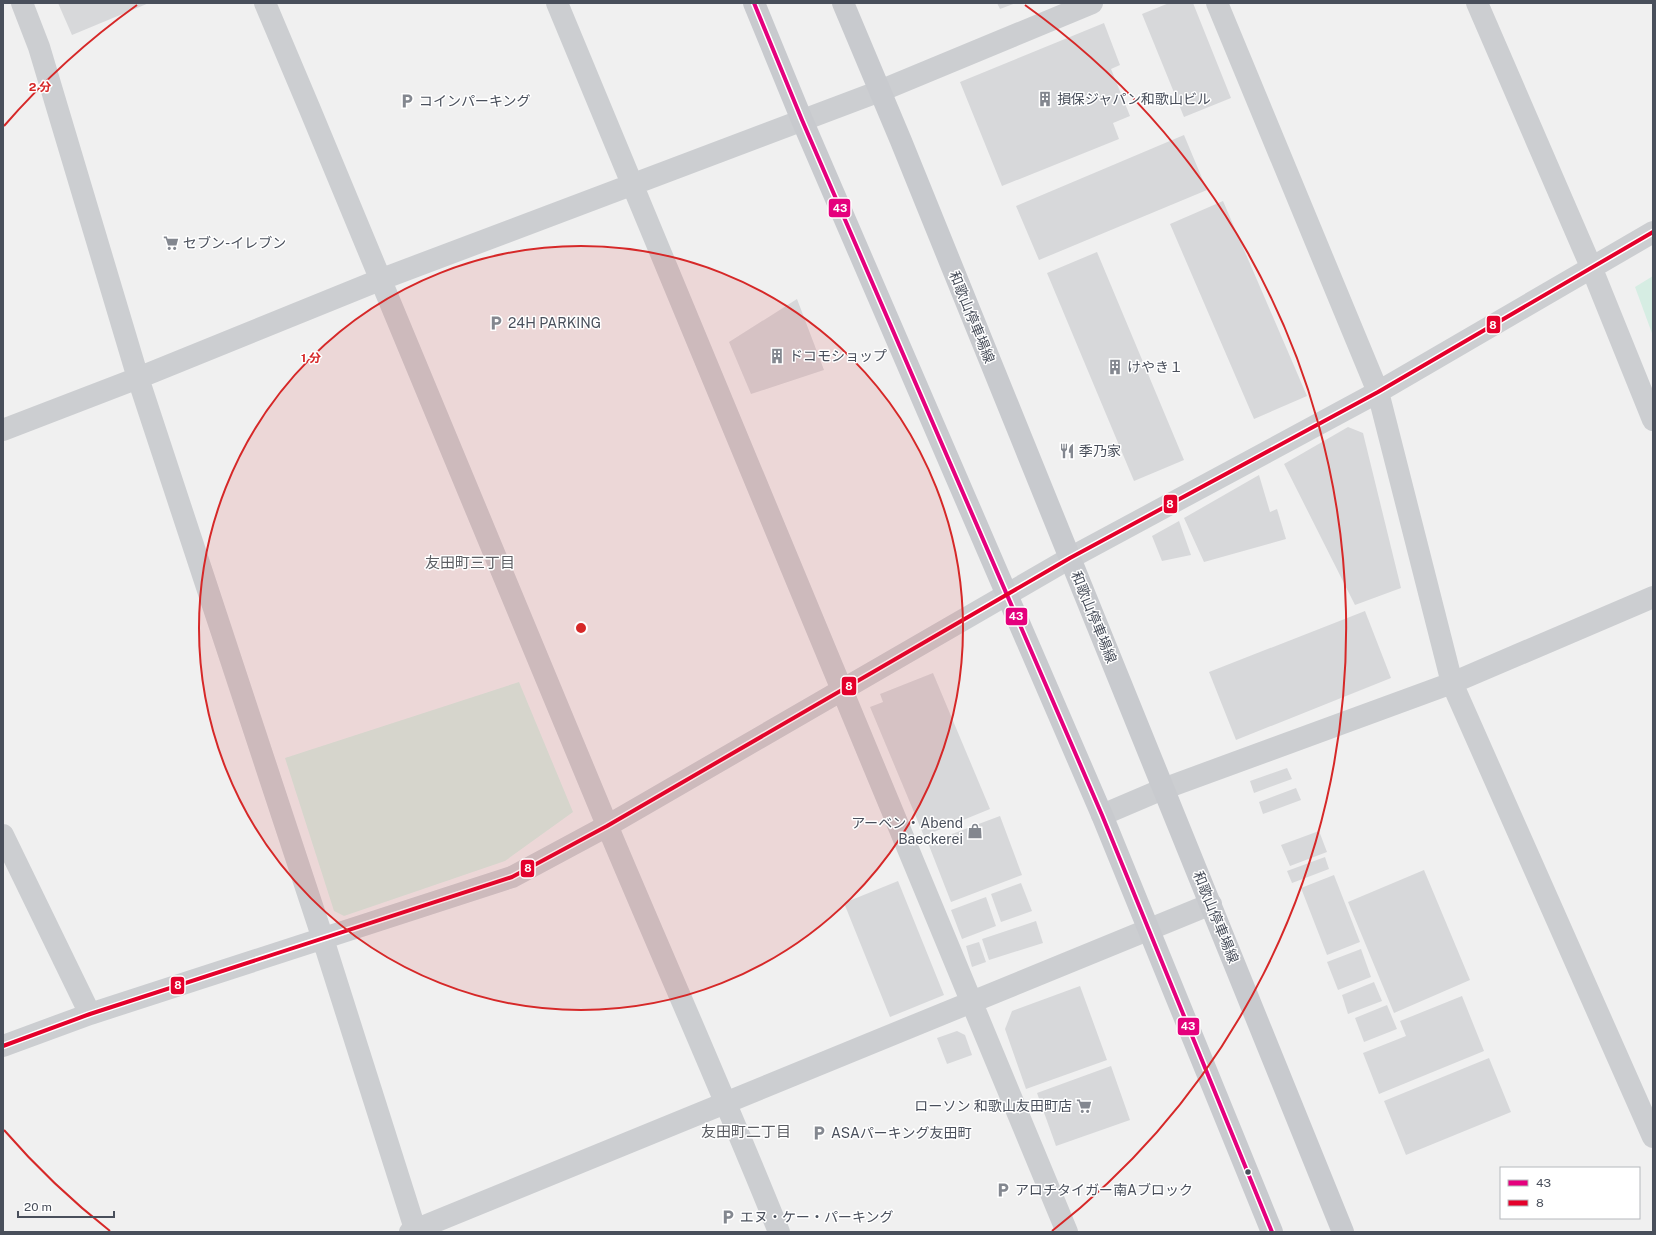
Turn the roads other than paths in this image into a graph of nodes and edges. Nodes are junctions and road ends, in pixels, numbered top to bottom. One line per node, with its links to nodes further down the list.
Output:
1 (22, 3): 15 (street)
2 (265, 3): 14 (street)
3 (556, 3): 11 (street)
4 (754, 3): 10 (main road)
5 (843, 3): 9 (main road, 和歌山停車場線)
6 (1092, 3): 9 (street)
7 (1217, 3): 16 (street)
8 (1477, 3): 13 (street)
9 (880, 91): 10 (street); 19 (main road, 和歌山停車場線)
10 (802, 120): 11 (street); 20 (main road)
11 (632, 185): 14 (street); 23 (street)
12 (1653, 232): 13 (street)
13 (1592, 269): 16 (street); 17 (street)
14 (382, 279): 15 (street); 26 (street)
15 (138, 378): 18 (street); 30 (street)
16 (1378, 392): 19 (street); 22 (street)
17 (1653, 420)
18 (3, 430)
19 (1070, 558): 20 (street); 24 (main road, 和歌山停車場線)
20 (1007, 594): 23 (street); 25 (main road)
21 (1653, 597): 22 (street)
22 (1452, 684): 24 (street); 35 (street)
23 (842, 689): 26 (street); 31 (street)
24 (1164, 789): 25 (street); 28 (main road, 和歌山停車場線)
25 (1102, 815): 29 (main road)
26 (607, 826): 30 (street); 34 (street)
27 (3, 835): 32 (street)
28 (1211, 904): 29 (street); 40 (main road, 和歌山停車場線)
29 (1149, 930): 31 (street); 39 (main road)
30 (323, 939): 32 (street); 36 (street)
31 (972, 1002): 34 (street); 38 (street)
32 (90, 1014): 33 (street)
33 (3, 1046)
34 (726, 1102): 36 (street); 37 (street)
35 (1653, 1137)
36 (414, 1231)
37 (779, 1232)
38 (1068, 1232)
39 (1272, 1232)
40 (1343, 1232)

